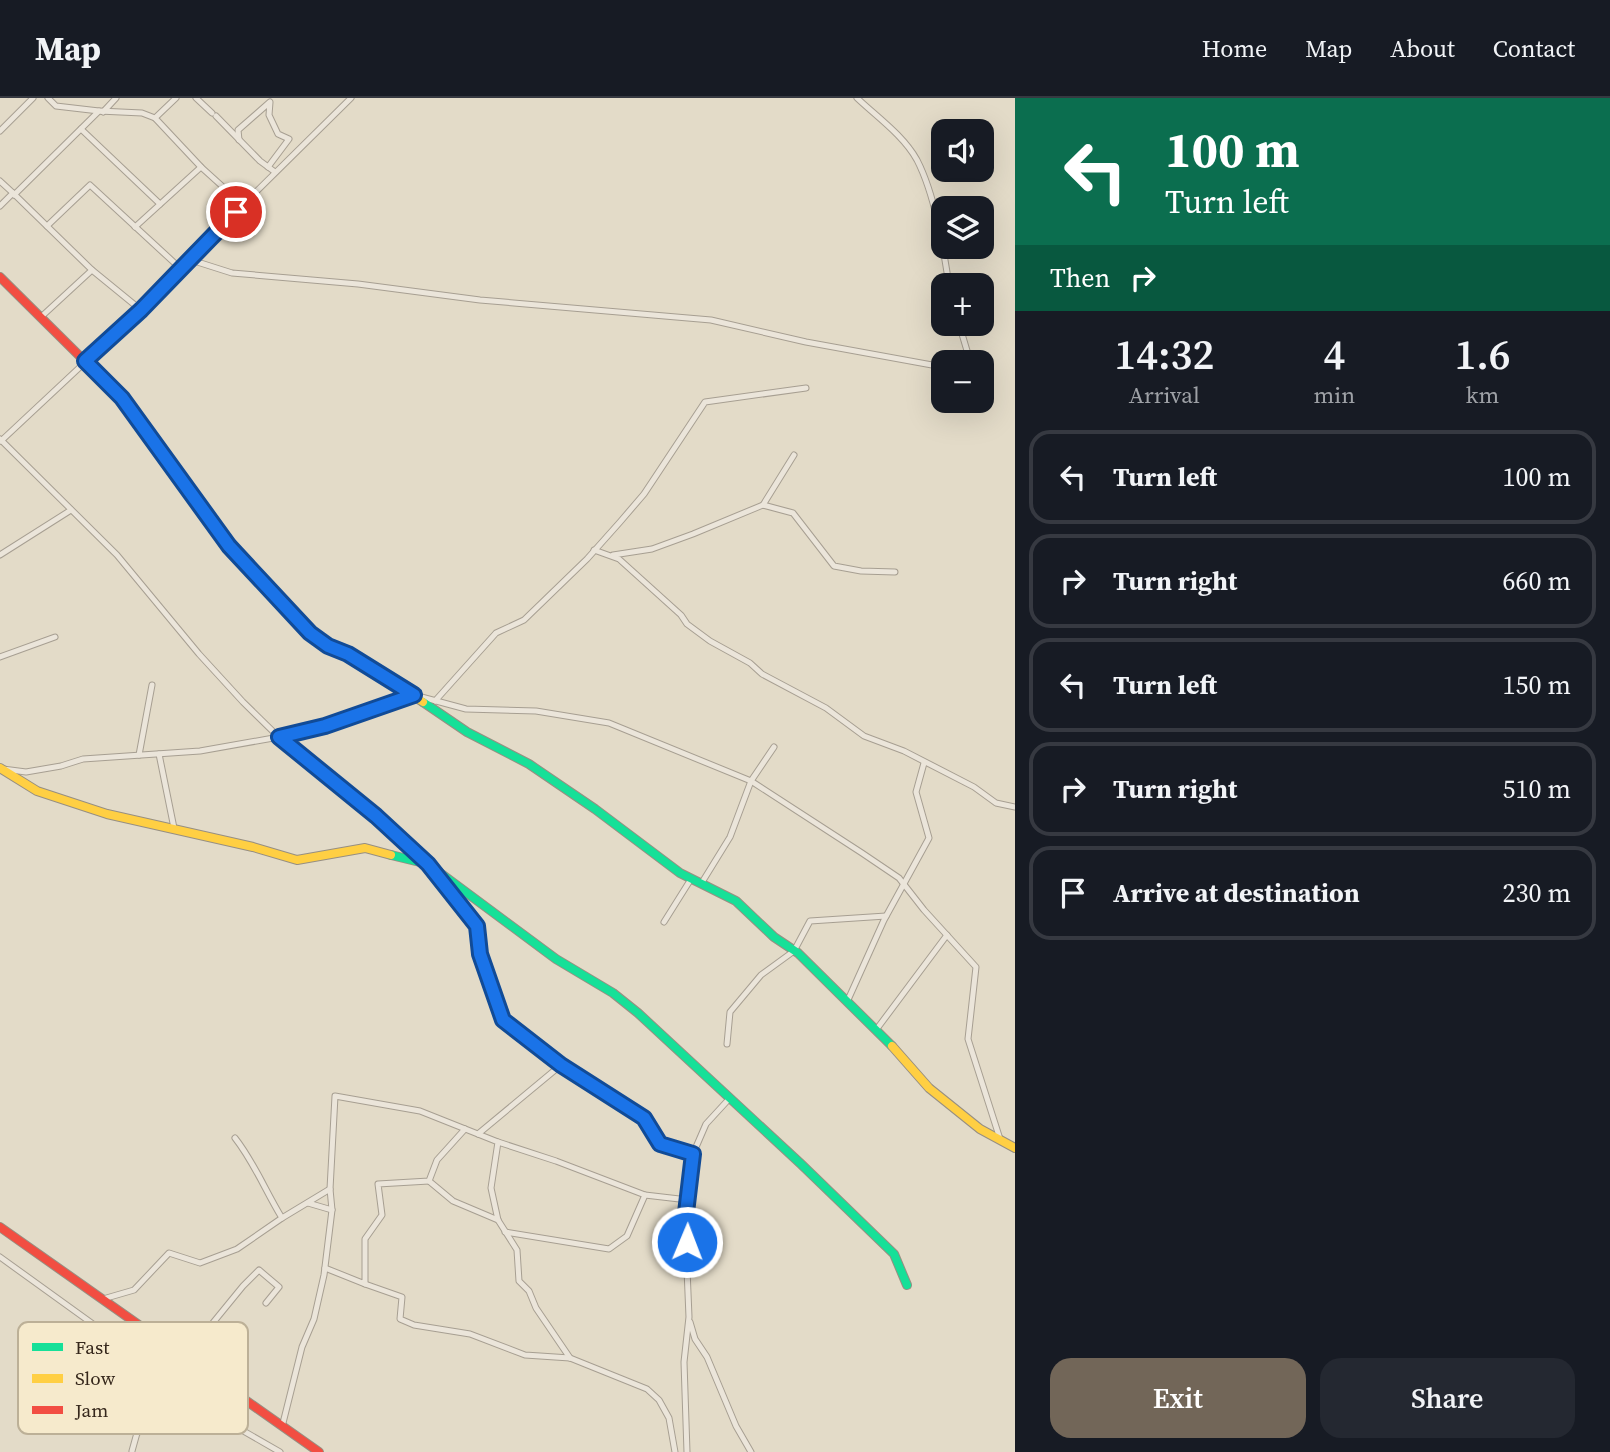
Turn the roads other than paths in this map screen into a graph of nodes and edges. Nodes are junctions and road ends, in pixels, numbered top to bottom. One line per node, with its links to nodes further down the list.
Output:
1 (33, 98): 14 (street)
2 (48, 98): 9 (street)
3 (116, 98): 9 (street)
4 (176, 98): 10 (street)
5 (196, 98): 11 (street)
6 (351, 98): 18 (street)
7 (857, 98): 29 (street)
8 (272, 100): 12 (street); 17 (street)
9 (101, 112): 10 (street); 13 (street)
10 (155, 118): 16 (street)
11 (225, 125): 12 (street); 15 (street)
12 (244, 125): 15 (street)
13 (81, 129): 20 (street); 21 (street)
14 (0, 131)
15 (239, 140): 17 (street)
16 (201, 167): 21 (street); 22 (street)
17 (268, 167): 18 (street)
18 (275, 172): 22 (street)
19 (0, 181): 20 (street)
20 (14, 194): 23 (street); 24 (street)
21 (160, 204): 25 (street)
22 (243, 205): 26 (street)
23 (0, 206)
24 (47, 226): 25 (street); 28 (street)
25 (135, 227): 27 (street)
26 (188, 259): 27 (street); 34 (street)
27 (180, 268): 31 (street)
28 (93, 270): 31 (street); 32 (street)
29 (947, 273)
30 (0, 277): 32 (street)
31 (141, 310): 33 (street)
32 (41, 317): 33 (street)
33 (85, 361): 36 (street); 47 (street)
34 (931, 365)
35 (806, 388): 40 (street)
36 (0, 441): 39 (street)
37 (793, 455): 38 (street)
38 (764, 505): 42 (street); 43 (street)
39 (71, 510): 41 (street); 49 (street)
40 (594, 550): 42 (street); 48 (street)
41 (0, 555)
42 (612, 555): 53 (street)
43 (895, 572)
44 (55, 637): 45 (street)
45 (0, 657)
46 (152, 685): 52 (street)
47 (414, 695): 48 (street); 49 (street)
48 (433, 703): 55 (street); 59 (street)
49 (279, 737): 51 (street); 58 (street)
50 (774, 747): 55 (street)
51 (159, 754): 52 (street); 57 (street)
52 (139, 755): 54 (street)
53 (924, 762): 56 (street); 60 (street)
54 (2, 768): 57 (street)
55 (751, 781): 60 (street); 61 (street)
56 (1015, 807)
57 (174, 828): 58 (street)
58 (428, 864): 69 (street); 70 (street)
59 (691, 879): 61 (street); 63 (street)
60 (903, 883): 62 (street); 64 (street)
61 (701, 884): 65 (street)
62 (886, 916): 65 (street); 66 (street)
63 (664, 922)
64 (947, 936): 67 (street); 74 (street)
65 (794, 951): 66 (street); 68 (street)
66 (847, 1002): 67 (street)
67 (876, 1030): 74 (street)
68 (727, 1044)
69 (561, 1065): 72 (street); 77 (street)
70 (729, 1099): 77 (street); 91 (street)
71 (465, 1129): 72 (street); 78 (street); 79 (street)
72 (478, 1134): 75 (street)
73 (235, 1138): 84 (street)
74 (1000, 1139): 76 (street)
75 (498, 1142): 80 (street); 85 (street)
76 (1015, 1148)
77 (693, 1154): 81 (street)
78 (429, 1181): 85 (street); 90 (street)
79 (330, 1189): 82 (street); 83 (street)
80 (645, 1195): 81 (street); 87 (street)
81 (688, 1200): 94 (street)
82 (308, 1203): 83 (street); 84 (street)
83 (332, 1210): 89 (street)
84 (282, 1219): 92 (street)
85 (498, 1220): 87 (street)
86 (0, 1227): 92 (street)
87 (505, 1231): 98 (street)
88 (0, 1257): 95 (street)
89 (325, 1268): 90 (street); 100 (street)
90 (365, 1284): 98 (street)
91 (907, 1285)
92 (102, 1299): 96 (street)
93 (266, 1303): 97 (street)
94 (690, 1317): 107 (street); 108 (street)
95 (90, 1322)
96 (135, 1322)
97 (214, 1322)
98 (570, 1358): 106 (street)
99 (248, 1402): 100 (street)
100 (282, 1427): 105 (street)
101 (248, 1433): 104 (street)
102 (137, 1434): 103 (street)
103 (132, 1451)
104 (281, 1452)
105 (318, 1452)
106 (675, 1452)
107 (687, 1452)
108 (751, 1452)

